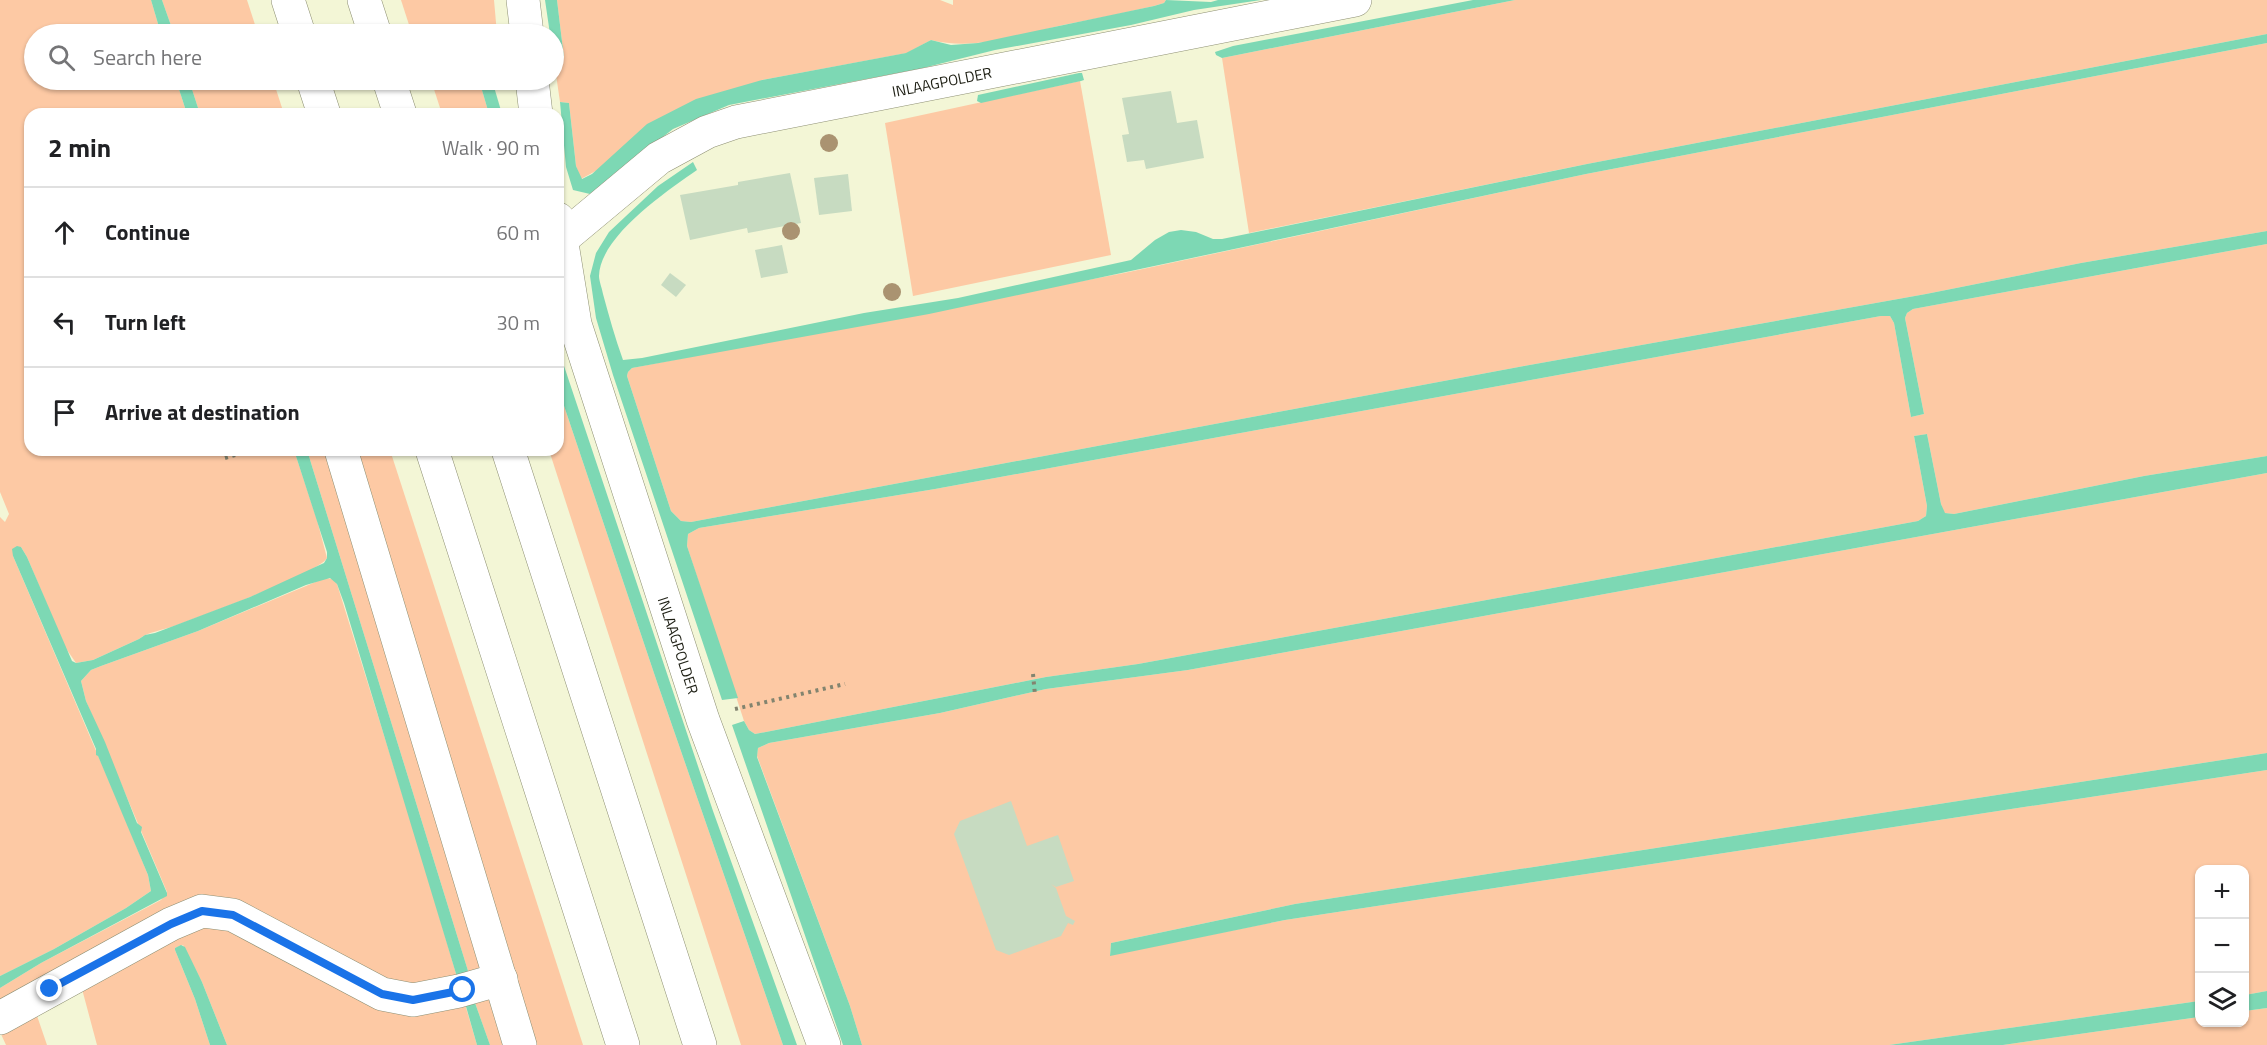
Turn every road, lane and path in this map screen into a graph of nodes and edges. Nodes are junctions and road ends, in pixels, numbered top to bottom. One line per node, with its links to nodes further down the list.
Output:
1 (288, 0): 5 (main road)
2 (364, 0): 6 (main road)
3 (523, 0): 7 (main road)
4 (1355, 0): 14 (main road, INLAAGPOLDER)
5 (296, 24)
6 (372, 24)
7 (526, 24)
8 (316, 90): 11 (main road)
9 (392, 90): 12 (main road)
10 (533, 90): 13 (main road)
11 (322, 108)
12 (398, 108)
13 (535, 108)
14 (564, 225)
15 (564, 254): 24 (main road, INLAAGPOLDER)
16 (232, 456): 20 (path)
17 (343, 456): 25 (main road)
18 (434, 456): 28 (main road)
19 (510, 456): 29 (main road)
20 (225, 458)
21 (1033, 674): 23 (path)
22 (845, 684): 24 (path)
23 (1035, 695)
24 (703, 720): 30 (main road, INLAAGPOLDER)
25 (479, 986): 26 (main road); 27 (main road)
26 (0, 1018)
27 (520, 1045)
28 (623, 1045)
29 (700, 1045)
30 (824, 1045)

